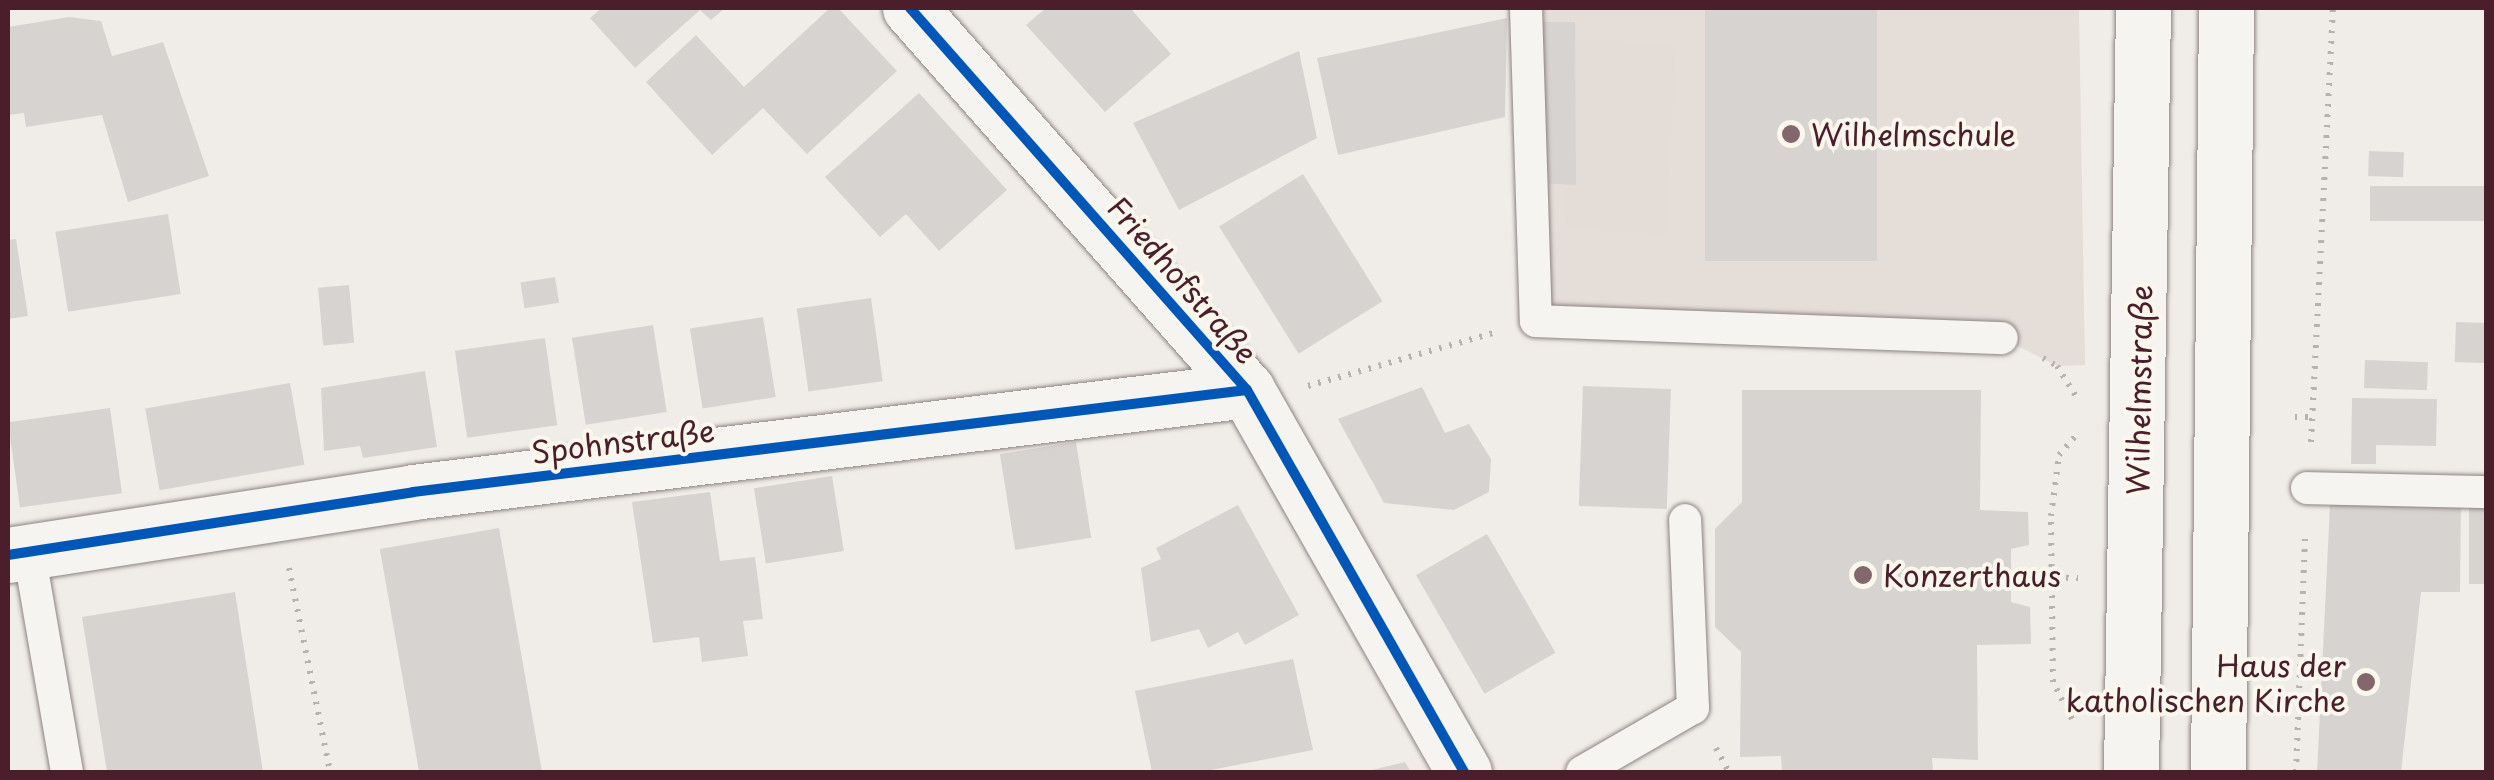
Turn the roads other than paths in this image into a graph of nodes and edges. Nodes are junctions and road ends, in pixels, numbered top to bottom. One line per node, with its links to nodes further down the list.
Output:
1 (910, 8): 6 (street, Friedhofstraße)
2 (1526, 8): 5 (lane)
3 (2142, 8): 14 (street, Wilhelmstraße)
4 (2226, 8): 15 (street)
5 (2002, 338)
6 (1248, 390): 10 (street, Spohnstraße); 12 (street, Friedhofstraße)
7 (2307, 488): 8 (lane)
8 (2486, 492)
9 (1685, 520): 13 (lane)
10 (18, 554): 11 (lane)
11 (67, 772)
12 (1464, 772)
13 (1582, 772)
14 (2131, 772)
15 (2218, 772)

